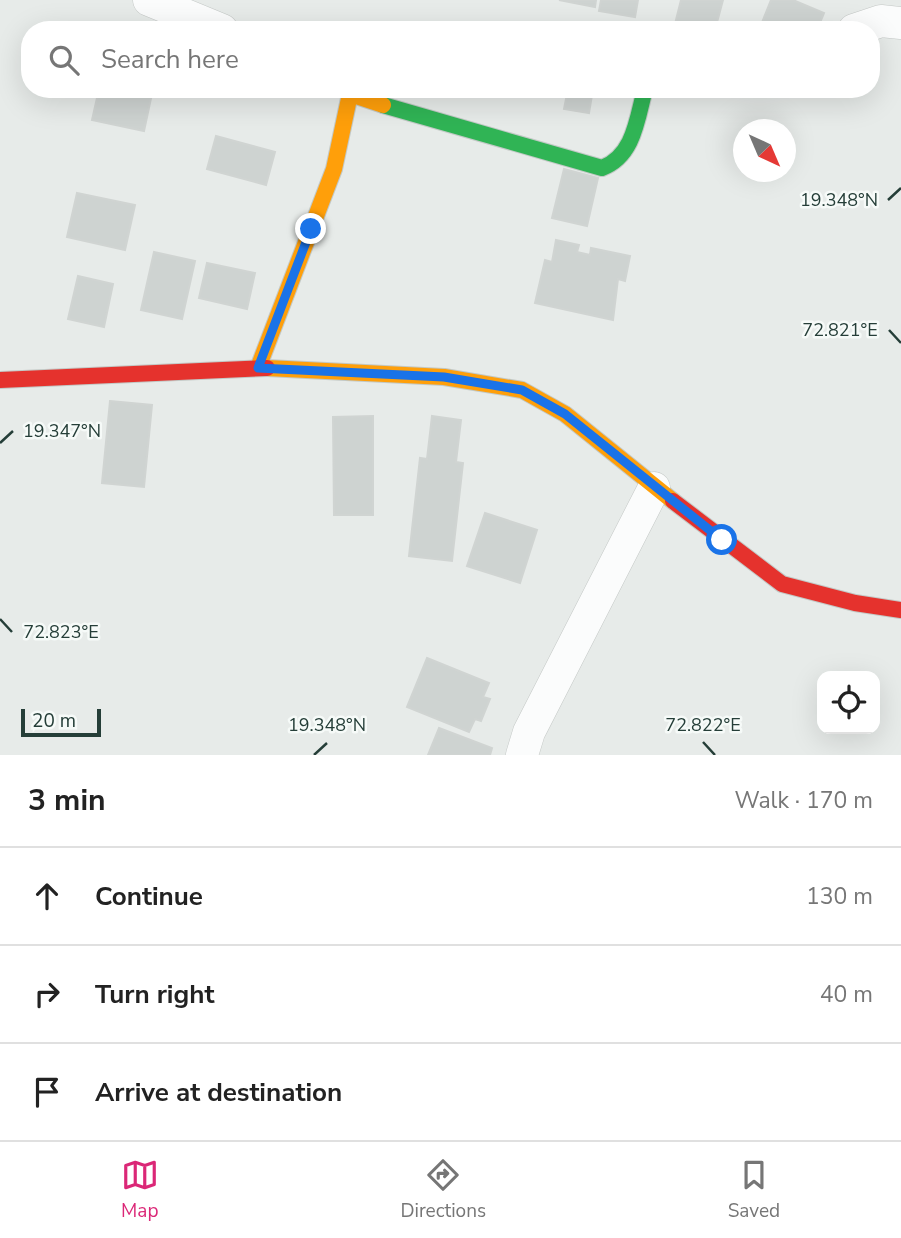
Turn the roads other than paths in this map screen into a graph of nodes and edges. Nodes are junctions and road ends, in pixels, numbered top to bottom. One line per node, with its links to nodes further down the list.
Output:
1 (149, 0): 2 (street)
2 (200, 21)
3 (880, 22): 4 (street)
4 (901, 23)
5 (343, 98): 8 (main road)
6 (363, 98): 7 (main road)
7 (642, 98)
8 (258, 368): 9 (main road); 10 (main road)
9 (0, 380)
10 (654, 488): 11 (main road); 12 (street)
11 (901, 610)
12 (522, 755)

